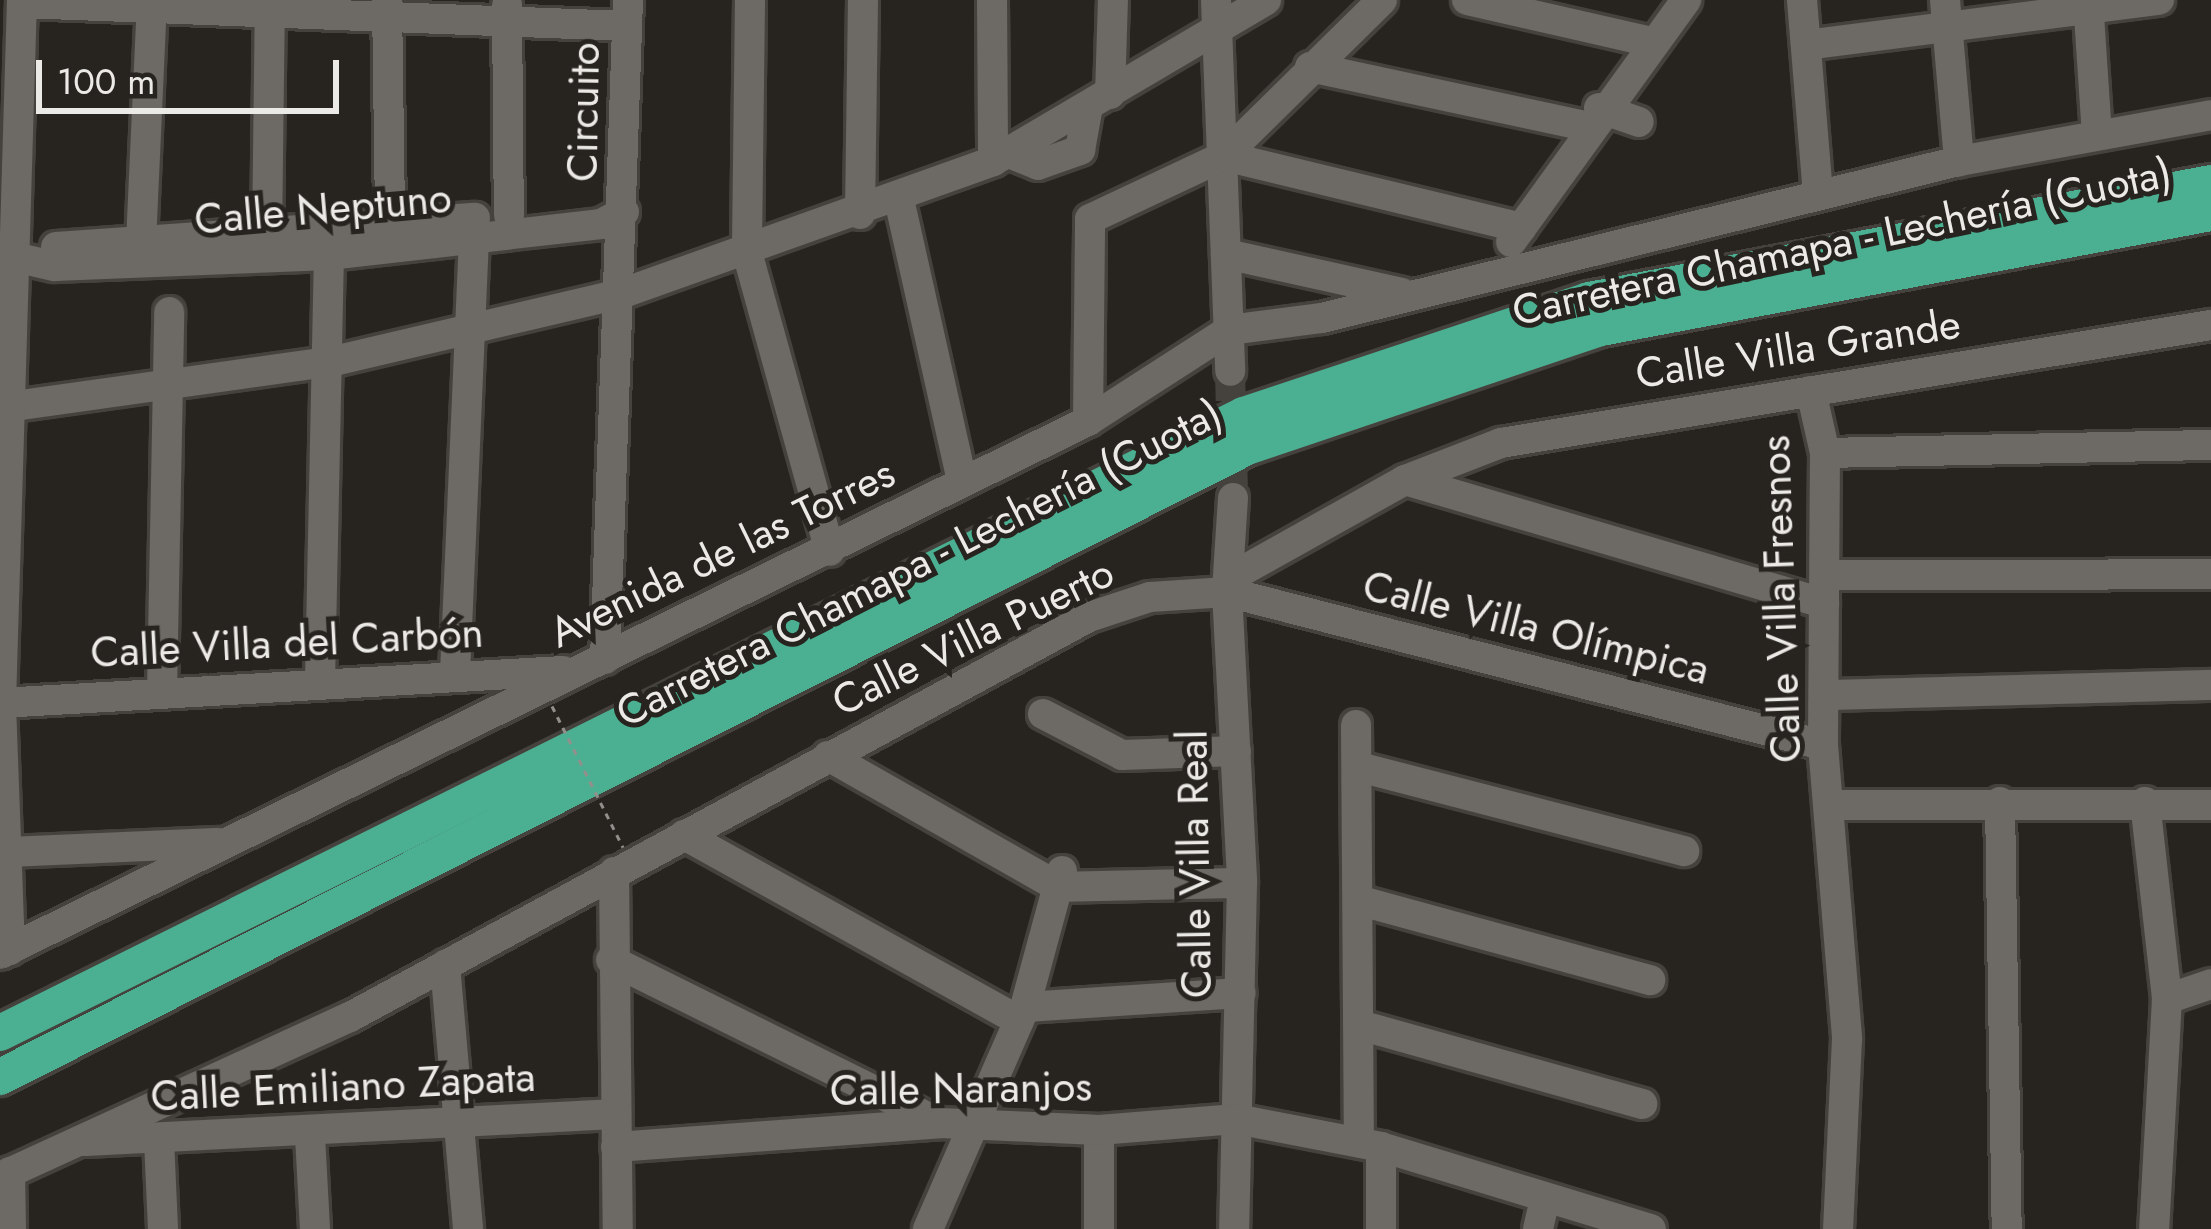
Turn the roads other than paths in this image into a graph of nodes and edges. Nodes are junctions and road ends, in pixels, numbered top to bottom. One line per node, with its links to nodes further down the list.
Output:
1 (750, 0): 44 (street)
2 (862, 0): 36 (street)
3 (992, 0): 30 (street)
4 (1113, 0): 24 (street)
5 (1216, 0): 20 (street)
6 (1266, 0): 20 (street)
7 (1382, 0): 23 (street)
8 (1467, 0): 21 (street)
9 (1686, 0): 21 (street)
10 (1802, 0): 22 (street)
11 (2159, 0): 14 (street)
12 (14, 2): 13 (street); 47 (street)
13 (152, 2): 15 (street); 43 (street)
14 (2088, 3): 19 (street); 28 (street)
15 (270, 4): 16 (street); 42 (street)
16 (387, 5): 17 (street); 39 (street)
17 (507, 10): 18 (street); 37 (street)
18 (627, 13): 38 (street, Circuito)
19 (1946, 13): 22 (street); 31 (street)
20 (1216, 32): 24 (street); 29 (street)
21 (1647, 41): 26 (street)
22 (1806, 45): 33 (street)
23 (1310, 67): 26 (street); 29 (street)
24 (1099, 100): 30 (street)
25 (2211, 115): 28 (street, Avenida de las Torres)
26 (1592, 117): 27 (street); 40 (street)
27 (1639, 122)
28 (2097, 136): 31 (street, Avenida de las Torres)
29 (1224, 155): 40 (street); 45 (street); 60 (street)
30 (1001, 157): 34 (street)
31 (1959, 160): 33 (street, Avenida de las Torres)
32 (2211, 183): 104 (highway, Carretera Chamapa - Lechería (Cuota))
33 (1818, 194): 48 (street, Avenida de las Torres)
34 (899, 199): 36 (street); 63 (street)
35 (2211, 213): 105 (highway, Carretera Chamapa - Lechería (Cuota))
36 (860, 214): 44 (street)
37 (509, 215): 38 (street, Calle Neptuno); 39 (street, Calle Neptuno)
38 (620, 218): 41 (street, Calle Neptuno); 49 (street, Circuito)
39 (390, 225): 42 (street, Calle Neptuno)
40 (1521, 228): 48 (street)
41 (474, 238): 46 (street, Calle Neptuno); 54 (street)
42 (267, 239): 43 (street, Calle Neptuno)
43 (142, 243): 47 (street, Calle Neptuno)
44 (747, 252): 49 (street); 66 (street)
45 (1226, 254): 50 (street); 53 (street)
46 (329, 255): 47 (street, Calle Neptuno); 55 (street)
47 (30, 258): 59 (street)
48 (1491, 272): 50 (street, Avenida de las Torres)
49 (622, 292): 54 (street); 70 (street, Circuito)
50 (1404, 293): 53 (street, Avenida de las Torres)
51 (169, 312): 57 (street)
52 (2211, 325): 58 (street, Calle Villa Grande)
53 (1229, 329): 56 (street); 60 (street, Avenida de las Torres)
54 (475, 331): 55 (street); 71 (street)
55 (334, 361): 57 (street); 72 (street)
56 (1230, 370)
57 (172, 383): 59 (street); 74 (street)
58 (1811, 391): 62 (street, Calle Villa Fresnos); 64 (street, Calle Villa Grande)
59 (7, 408): 76 (street)
60 (1088, 421): 63 (street, Avenida de las Torres)
61 (2211, 445): 62 (street)
62 (1825, 453): 69 (street, Calle Villa Fresnos)
63 (962, 480): 66 (street, Avenida de las Torres)
64 (1405, 480): 68 (street, Calle Villa Grande); 69 (street)
65 (1234, 498): 68 (street, Calle Villa Real)
66 (830, 551): 70 (street, Avenida de las Torres)
67 (2211, 574): 69 (street)
68 (1228, 585): 79 (street, Calle Villa Olímpica); 80 (street, Calle Villa Real); 81 (street, Calle Villa Puerto)
69 (1825, 589): 75 (street, Calle Villa Fresnos)
70 (592, 665): 71 (street, Calle Villa del Carbón); 88 (street, Avenida de las Torres)
71 (455, 673): 72 (street, Calle Villa del Carbón)
72 (320, 682): 74 (street, Calle Villa del Carbón)
73 (2211, 685): 75 (street)
74 (162, 692): 76 (street, Calle Villa del Carbón)
75 (1826, 694): 79 (street, Calle Villa Fresnos)
76 (0, 703): 90 (street)
77 (1043, 714): 80 (street)
78 (1356, 725): 82 (street)
79 (1823, 745): 85 (street, Calle Villa Fresnos)
80 (1236, 752): 93 (street, Calle Villa Real)
81 (828, 756): 87 (street, Calle Villa Puerto); 92 (street)
82 (1359, 766): 89 (street); 94 (street)
83 (2000, 802): 84 (street); 85 (street); 131 (street)
84 (2145, 802): 86 (street); 101 (street)
85 (1835, 805): 130 (street, Calle Villa Fresnos)
86 (2211, 806)
87 (684, 835): 91 (street, Calle Villa Puerto); 102 (street)
88 (230, 843): 90 (street); 95 (street, Avenida de las Torres)
89 (1684, 851)
90 (10, 852): 95 (street)
91 (619, 860): 96 (street); 97 (street, Calle Villa Puerto)
92 (1061, 877): 93 (street); 102 (street)
93 (1242, 883): 100 (street, Calle Villa Real)
94 (1361, 901): 98 (street); 103 (street)
95 (5, 952)
96 (611, 960): 107 (street); 109 (street)
97 (446, 965): 110 (street); 115 (street)
98 (1651, 980)
99 (2211, 984): 101 (street)
100 (1240, 993): 102 (street); 108 (street, Calle Villa Real)
101 (2168, 999): 132 (street)
102 (1022, 1014): 111 (street)
103 (1364, 1026): 106 (street); 116 (street)
104 (0, 1033)
105 (0, 1077)
106 (1642, 1104)
107 (616, 1114): 110 (street, Calle Emiliano Zapata); 117 (street)
108 (1235, 1119): 112 (street, Calle Naranjos); 116 (street, Calle Naranjos); 127 (street, Calle Villa Real)
109 (940, 1123): 111 (street, Calle Naranjos); 117 (street, Calle Naranjos)
110 (464, 1124): 113 (street, Calle Emiliano Zapata); 123 (street)
111 (976, 1130): 112 (street, Calle Naranjos); 125 (street)
112 (1099, 1130): 126 (street)
113 (310, 1136): 114 (street, Calle Emiliano Zapata); 122 (street)
114 (159, 1140): 115 (street, Calle Emiliano Zapata); 121 (street)
115 (74, 1142): 118 (street)
116 (1370, 1144): 119 (street, Calle Naranjos); 128 (street)
117 (616, 1147): 124 (street)
118 (5, 1174): 120 (street)
119 (1542, 1214): 129 (street, Calle Naranjos)
120 (11, 1229)
121 (163, 1229)
122 (315, 1229)
123 (468, 1229)
124 (618, 1229)
125 (928, 1229)
126 (1099, 1229)
127 (1234, 1229)
128 (1381, 1229)
129 (1651, 1229)
130 (1838, 1229)
131 (2007, 1229)
132 (2154, 1229)

